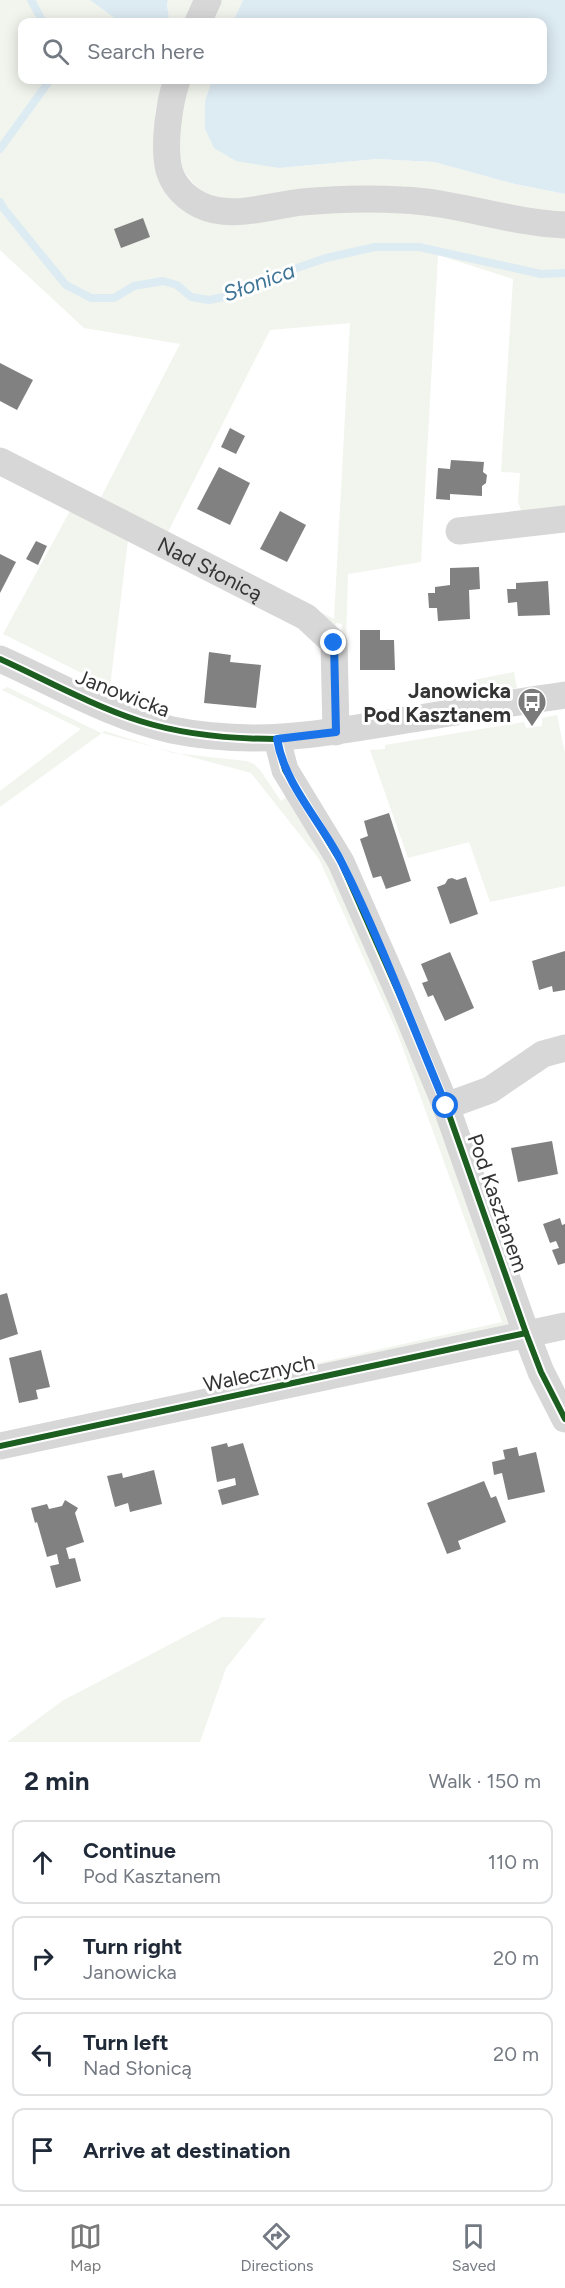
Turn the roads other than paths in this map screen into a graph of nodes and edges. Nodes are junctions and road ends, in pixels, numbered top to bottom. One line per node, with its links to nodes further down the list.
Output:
1 (208, 0): 2 (street)
2 (200, 18)
3 (176, 84): 4 (street)
4 (565, 225)
5 (0, 460): 10 (street, Nad Słonicą)
6 (565, 519): 7 (street)
7 (459, 531)
8 (0, 658): 11 (street, Janowicka)
9 (564, 699): 10 (street, Janowicka)
10 (336, 732): 11 (street, Janowicka)
11 (277, 739): 13 (street, Pod Kasztanem)
12 (565, 1048): 13 (street)
13 (446, 1106): 15 (street, Pod Kasztanem)
14 (565, 1326): 15 (street, Walecznych)
15 (526, 1333): 16 (street, Pod Kasztanem); 17 (street, Walecznych)
16 (565, 1419)
17 (0, 1446)

